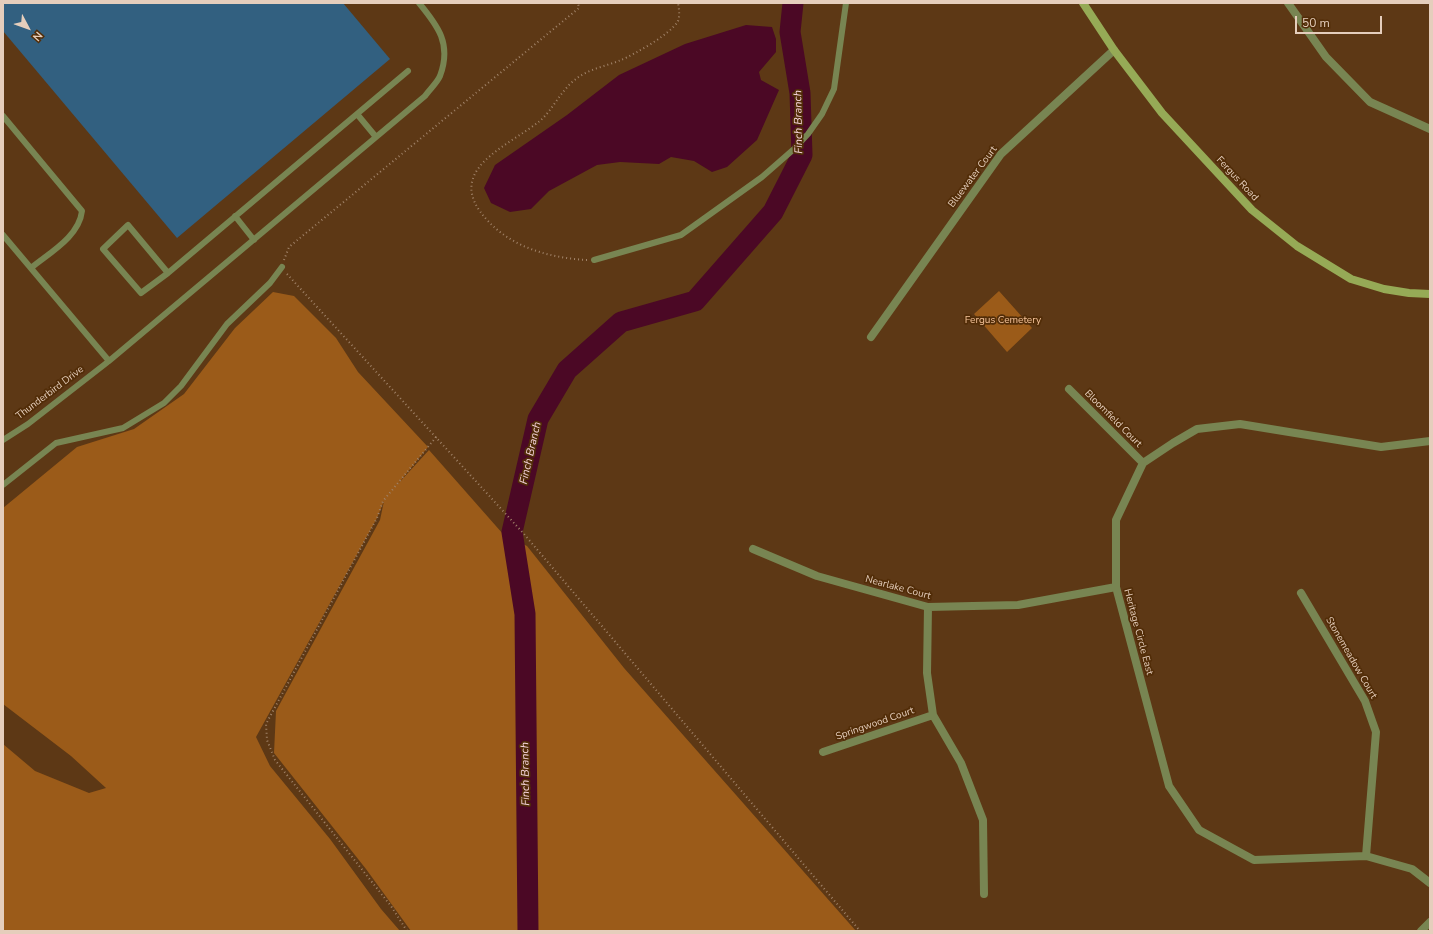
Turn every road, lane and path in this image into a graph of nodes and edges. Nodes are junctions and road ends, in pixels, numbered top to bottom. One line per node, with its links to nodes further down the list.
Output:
1 (419, 3): 12 (lane, Thunderbird Drive)
2 (578, 3): 17 (path)
3 (678, 3): 16 (path)
4 (846, 3): 16 (lane)
5 (1083, 3): 7 (street, Fergus Road)
6 (1288, 3): 11 (street)
7 (1114, 50): 20 (street, Fergus Road); 21 (street, Bluewater Court)
8 (408, 71): 9 (lane)
9 (357, 114): 12 (lane); 13 (lane)
10 (3, 116): 18 (lane)
11 (1430, 130)
12 (376, 137): 15 (lane, Thunderbird Drive)
13 (235, 216): 15 (lane); 19 (lane)
14 (3, 235): 18 (lane)
15 (254, 240): 22 (lane, Thunderbird Drive)
16 (594, 260)
17 (282, 267): 24 (path); 28 (lane)
18 (30, 268): 22 (lane)
19 (168, 273): 19 (lane)
20 (1430, 294)
21 (872, 337)
22 (109, 361): 25 (lane, Thunderbird Drive)
23 (1069, 389): 27 (street, Bloomfield Court)
24 (437, 436): 39 (path); 40 (path)
25 (3, 440)
26 (1430, 441): 27 (street)
27 (1143, 463): 30 (street, Heritage Circle East)
28 (3, 485)
29 (753, 549): 32 (street, Nearlake Court)
30 (1116, 587): 32 (street, Nearlake Court); 35 (street, Heritage Circle East)
31 (1301, 593): 35 (street, Stonemeadow Court)
32 (928, 607): 33 (street)
33 (933, 715): 34 (street, Springwood Court); 37 (street)
34 (823, 752)
35 (1366, 856): 36 (street, Heritage Circle East)
36 (1430, 883)
37 (984, 894)
38 (1430, 922): 41 (street)
39 (407, 931)
40 (860, 931)
41 (1421, 931)

